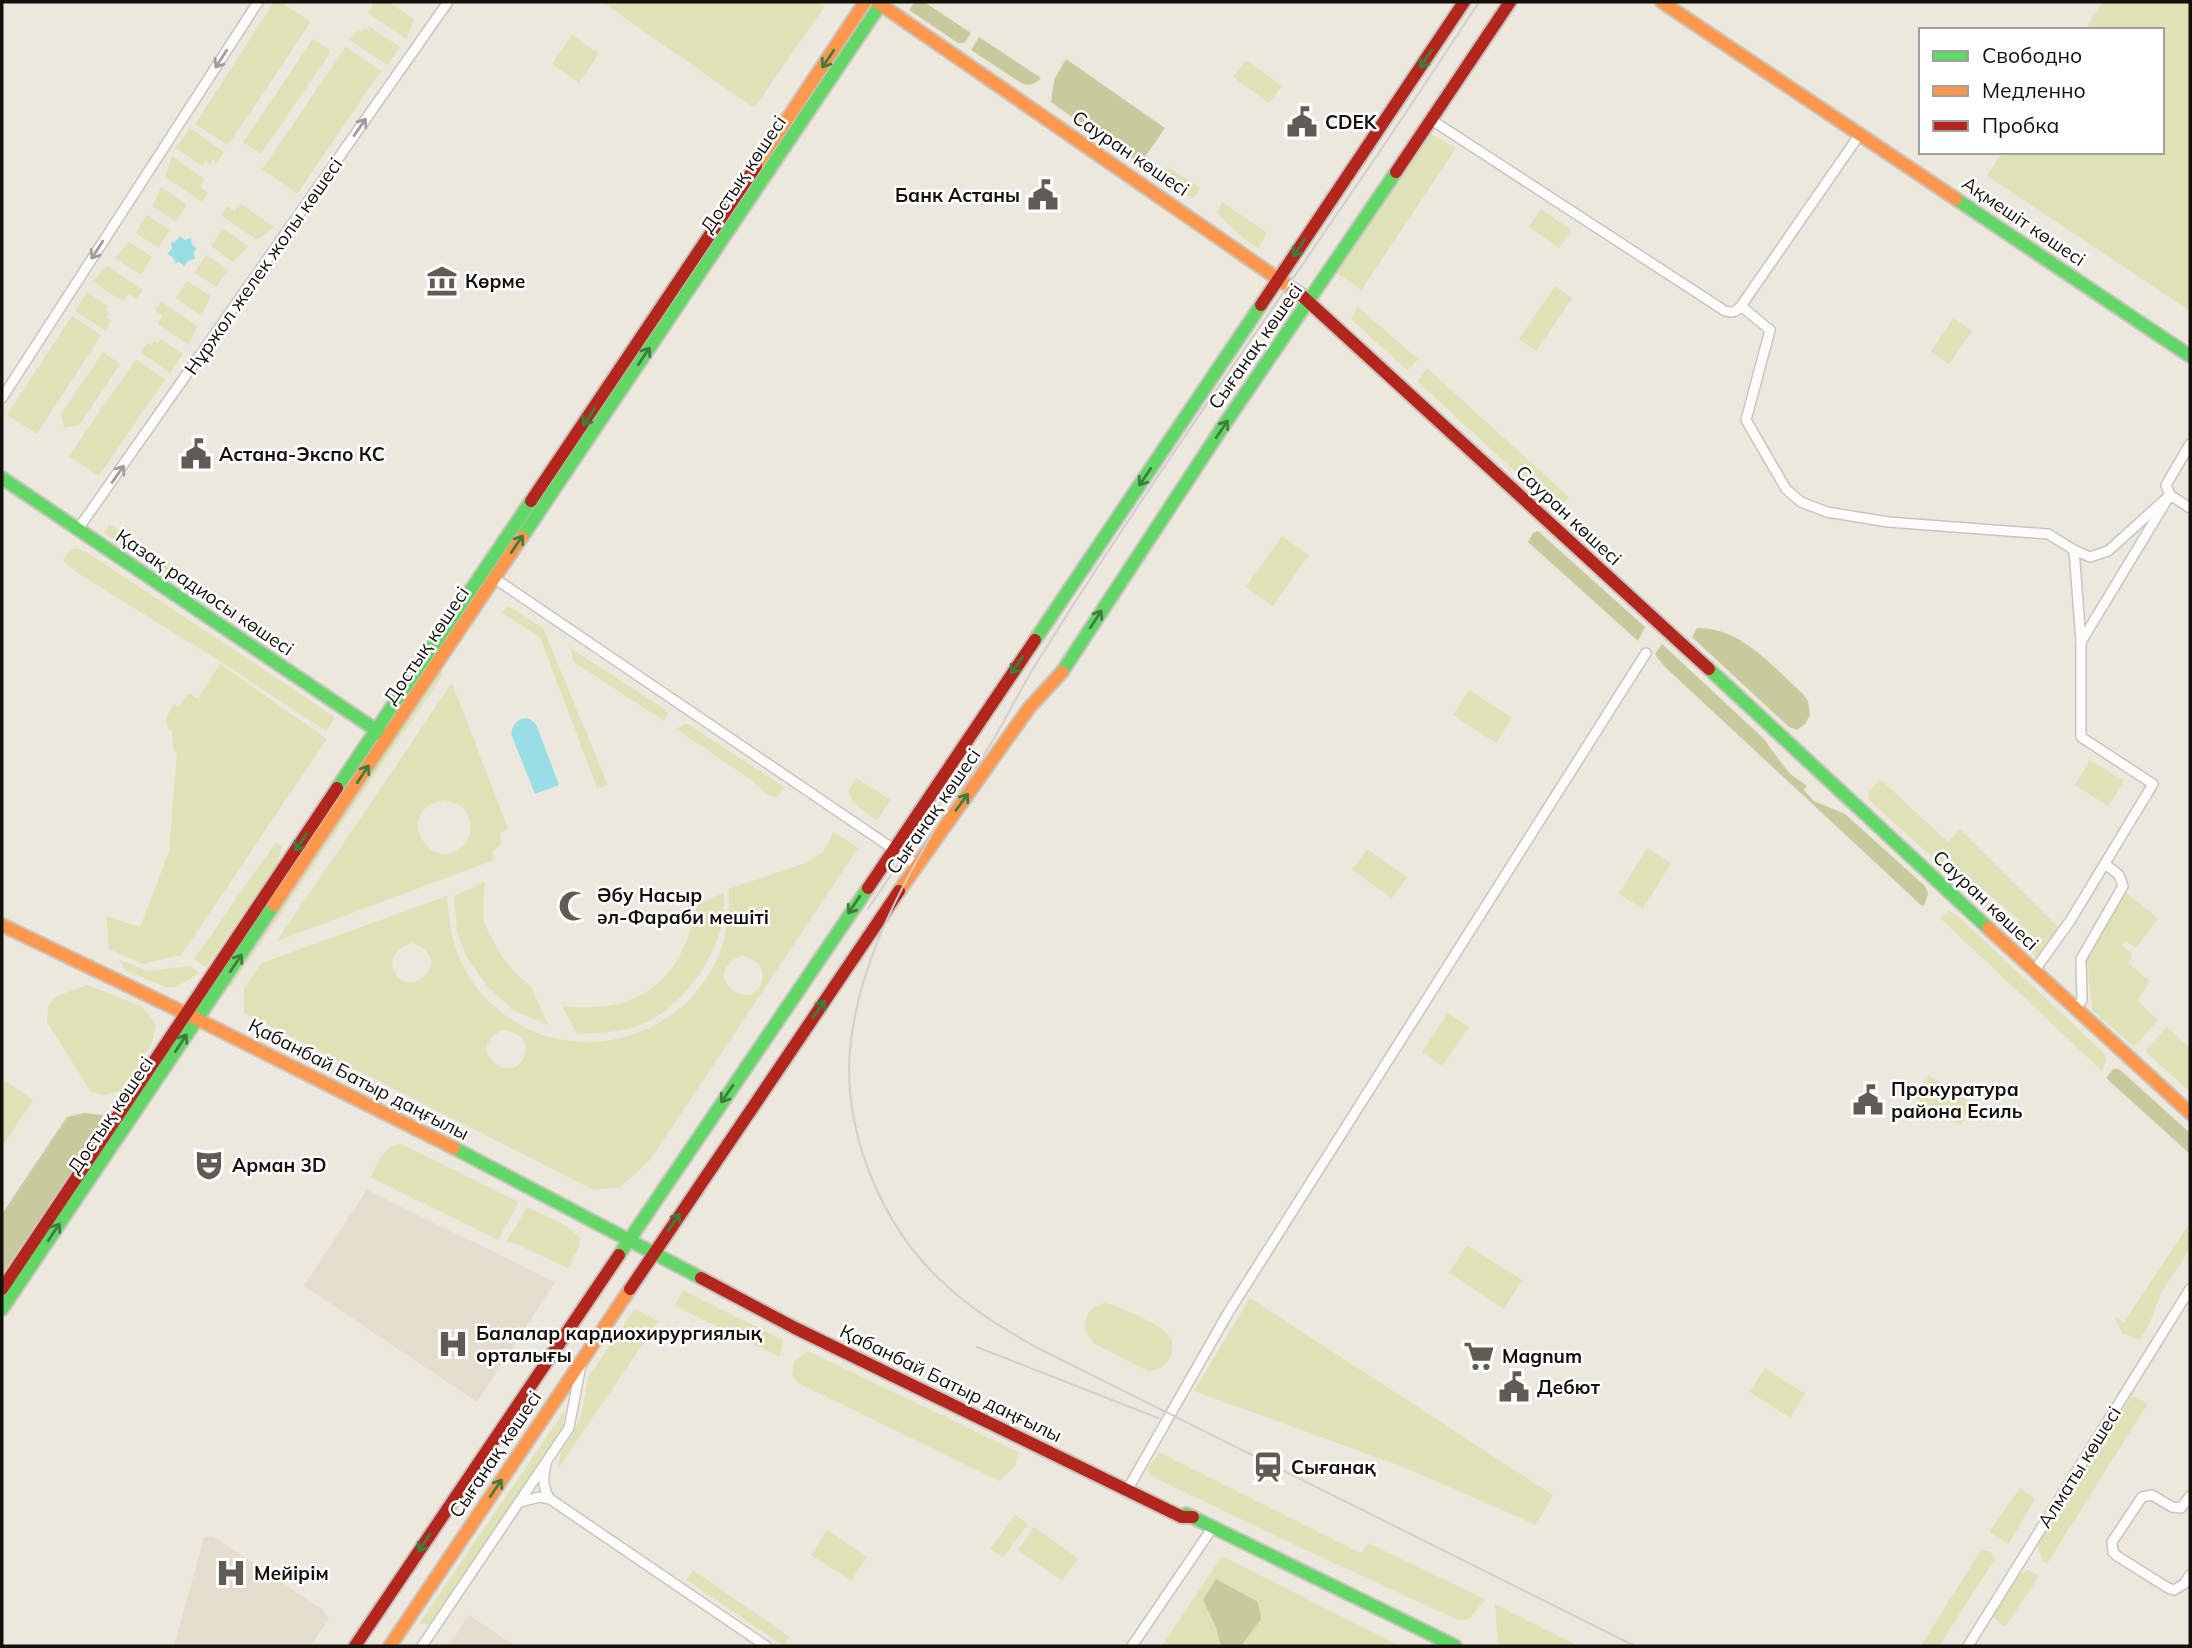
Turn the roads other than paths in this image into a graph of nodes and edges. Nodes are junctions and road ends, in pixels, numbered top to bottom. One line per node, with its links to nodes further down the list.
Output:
1 (258, 2): 14 (street, one-way to 14)
2 (448, 2): 19 (street, Нұржол желек жолы көшесі, one-way to 2)
3 (865, 2): 24 (main road, Достық көшесі, one-way to 24)
4 (1464, 2): 10 (main road, Сығанақ көшесі, one-way to 10)
5 (1510, 2): 8 (main road, Сығанақ көшесі)
6 (1662, 2): 9 (main road, Ақмешіт көшесі)
7 (880, 3): 10 (main road, Сауран көшесі); 21 (main road, Достық көшесі, one-way to 7)
8 (1430, 119): 11 (main road, Сығанақ көшесі); 12 (street)
9 (1860, 134): 12 (street); 13 (main road, Ақмешіт көшесі)
10 (1280, 278): 11 (main road, Сауран көшесі); 25 (main road, Сығанақ көшесі, one-way to 25)
11 (1310, 301): 27 (main road, Сығанақ көшесі, one-way to 11); 29 (main road, Сауран көшесі)
12 (1741, 306): 20 (street)
13 (2190, 356)
14 (2, 398)
15 (2190, 444): 17 (street)
16 (2, 478): 19 (main road, Қазақ радиосы көшесі)
17 (2171, 495): 18 (street); 20 (street); 22 (street)
18 (2190, 508)
19 (78, 530): 24 (main road, Қазақ радиосы көшесі)
20 (2074, 550): 22 (street)
21 (494, 578): 24 (main road, Достық көшесі); 25 (street)
22 (2081, 642): 26 (street)
23 (1646, 653): 41 (street)
24 (382, 734): 31 (main road, Достық көшесі)
25 (892, 849): 27 (street); 33 (main road, Сығанақ көшесі, one-way to 33)
26 (2105, 864): 29 (street); 30 (street)
27 (917, 865): 34 (main road, Сығанақ көшесі, one-way to 27)
28 (2, 925): 31 (main road, Қабанбай Батыр даңғылы)
29 (2034, 971): 30 (main road, Сауран көшесі)
30 (2075, 1009): 32 (main road, Сауран көшесі)
31 (191, 1016): 33 (main road, Қабанбай Батыр даңғылы); 36 (main road, Достық көшесі); 38 (main road, Достық көшесі, one-way to 31)
32 (2190, 1113)
33 (628, 1240): 34 (main road, Қабанбай Батыр даңғылы); 48 (main road, Сығанақ көшесі, one-way to 48)
34 (653, 1254): 35 (main road, Қабанбай Батыр даңғылы); 39 (main road, Сығанақ көшесі)
35 (694, 1276): 41 (main road, Қабанбай Батыр даңғылы); 45 (main road, Қабанбай Батыр даңғылы)
36 (2, 1289)
37 (2190, 1289): 54 (street, Алматы көшесі)
38 (2, 1309)
39 (582, 1359): 40 (street); 49 (main road, Сығанақ көшесі, one-way to 39)
40 (548, 1459): 43 (street); 44 (street)
41 (1130, 1485): 45 (main road, Қабанбай Батыр даңғылы)
42 (2190, 1496): 47 (street)
43 (553, 1501): 44 (street); 51 (street)
44 (519, 1502): 50 (street)
45 (1193, 1517): 46 (main road, Қабанбай Батыр даңғылы)
46 (1213, 1527): 52 (street); 53 (main road, Қабанбай Батыр даңғылы)
47 (2190, 1575)
48 (355, 1646)
49 (390, 1646)
50 (422, 1646)
51 (766, 1646)
52 (1132, 1646)
53 (1455, 1646)
54 (1968, 1646)

